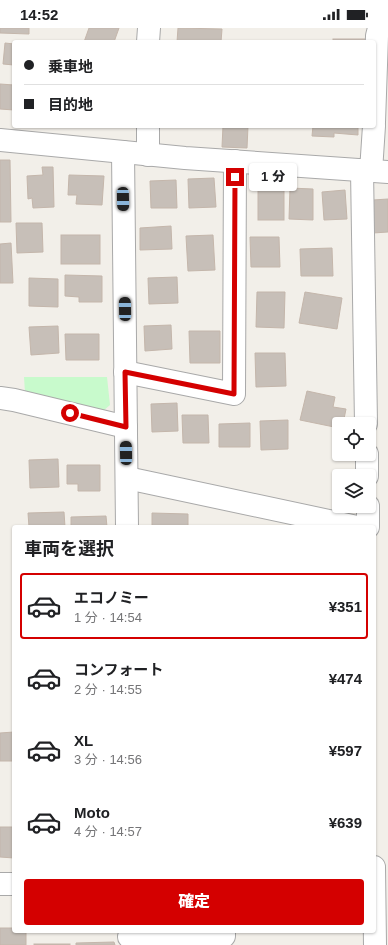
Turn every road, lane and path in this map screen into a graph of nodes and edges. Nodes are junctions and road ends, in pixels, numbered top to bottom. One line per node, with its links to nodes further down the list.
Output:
1 (148, 28): 3 (street)
2 (379, 28): 4 (street)
3 (148, 40)
4 (382, 86): 5 (street)
5 (376, 113)
6 (148, 128): 10 (street)
7 (374, 128): 12 (street)
8 (0, 140): 9 (street)
9 (123, 152): 10 (street); 13 (street)
10 (148, 155): 11 (street)
11 (235, 161): 12 (street); 13 (street)
12 (374, 171): 15 (street)
13 (125, 372): 16 (street)
14 (0, 398): 16 (street)
15 (366, 417)
16 (126, 427): 17 (street)
17 (126, 478): 19 (street); 20 (street)
18 (368, 513): 21 (street)
19 (127, 525)
20 (348, 525)
21 (368, 525)
22 (0, 884): 23 (street)
23 (12, 884)
24 (224, 933): 26 (street)
25 (375, 933): 27 (street)
26 (129, 938)
27 (375, 945)

